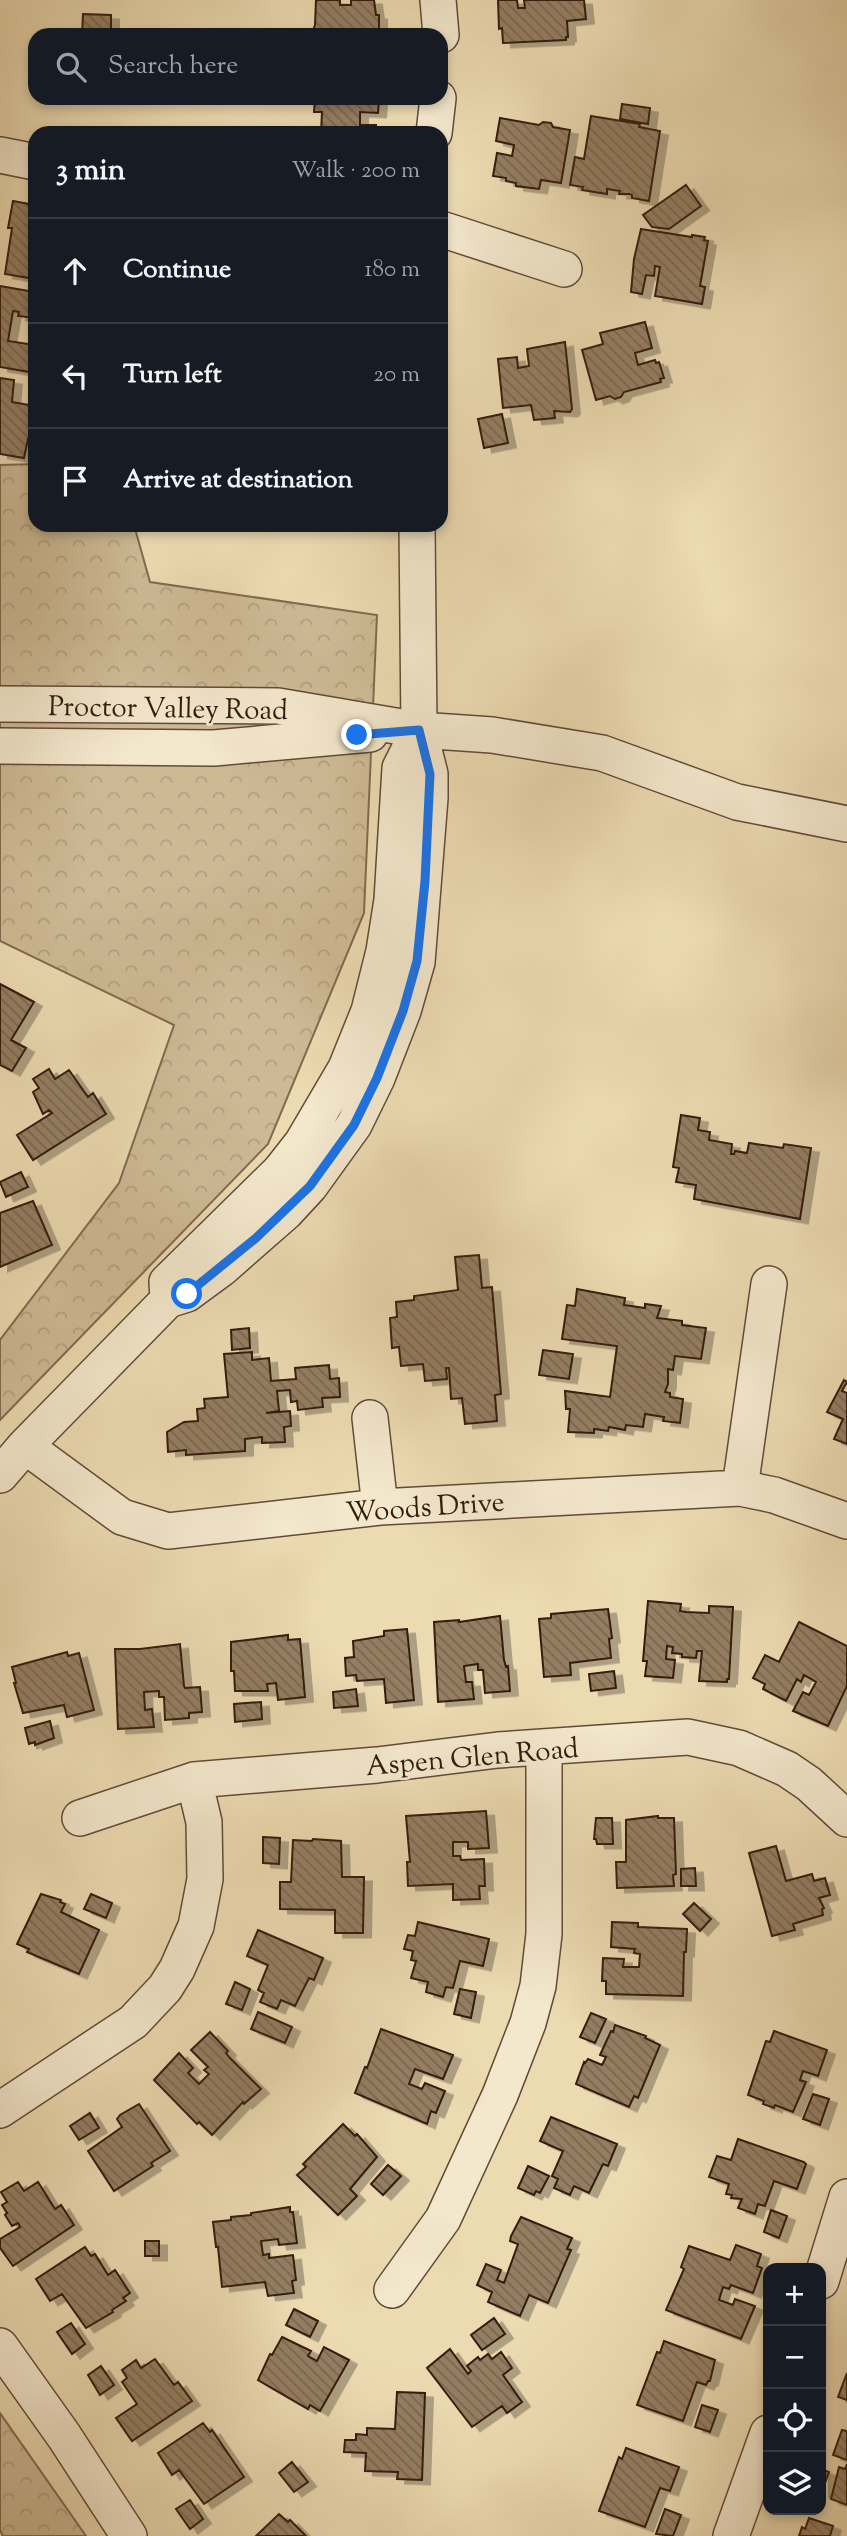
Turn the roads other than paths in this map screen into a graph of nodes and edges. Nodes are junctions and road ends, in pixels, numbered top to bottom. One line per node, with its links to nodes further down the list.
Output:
1 (438, 0): 2 (street)
2 (440, 28)
3 (437, 105): 4 (street)
4 (435, 126)
5 (0, 155): 6 (street)
6 (28, 161)
7 (448, 231): 8 (street)
8 (564, 269)
9 (417, 532): 11 (street)
10 (0, 704): 11 (street, Proctor Valley Road)
11 (419, 730): 12 (street, Proctor Valley Road); 13 (street, Proctor Valley Road); 16 (street)
12 (0, 746)
13 (847, 824)
14 (769, 1284): 18 (street)
15 (370, 1418): 19 (street)
16 (25, 1446): 17 (street); 19 (street, Woods Drive)
17 (0, 1475)
18 (740, 1488): 19 (street, Woods Drive); 20 (street, Woods Drive)
19 (380, 1507)
20 (847, 1521)
21 (544, 1747): 22 (street, Aspen Glen Road); 24 (street, Aspen Glen Road); 28 (street)
22 (194, 1780): 23 (street, Aspen Glen Road); 25 (street)
23 (80, 1818)
24 (847, 1819)
25 (0, 2110)
26 (847, 2197): 27 (street)
27 (826, 2265)
28 (392, 2290)
29 (0, 2346): 31 (street)
30 (763, 2447): 32 (street)
31 (129, 2536)
32 (731, 2536)

